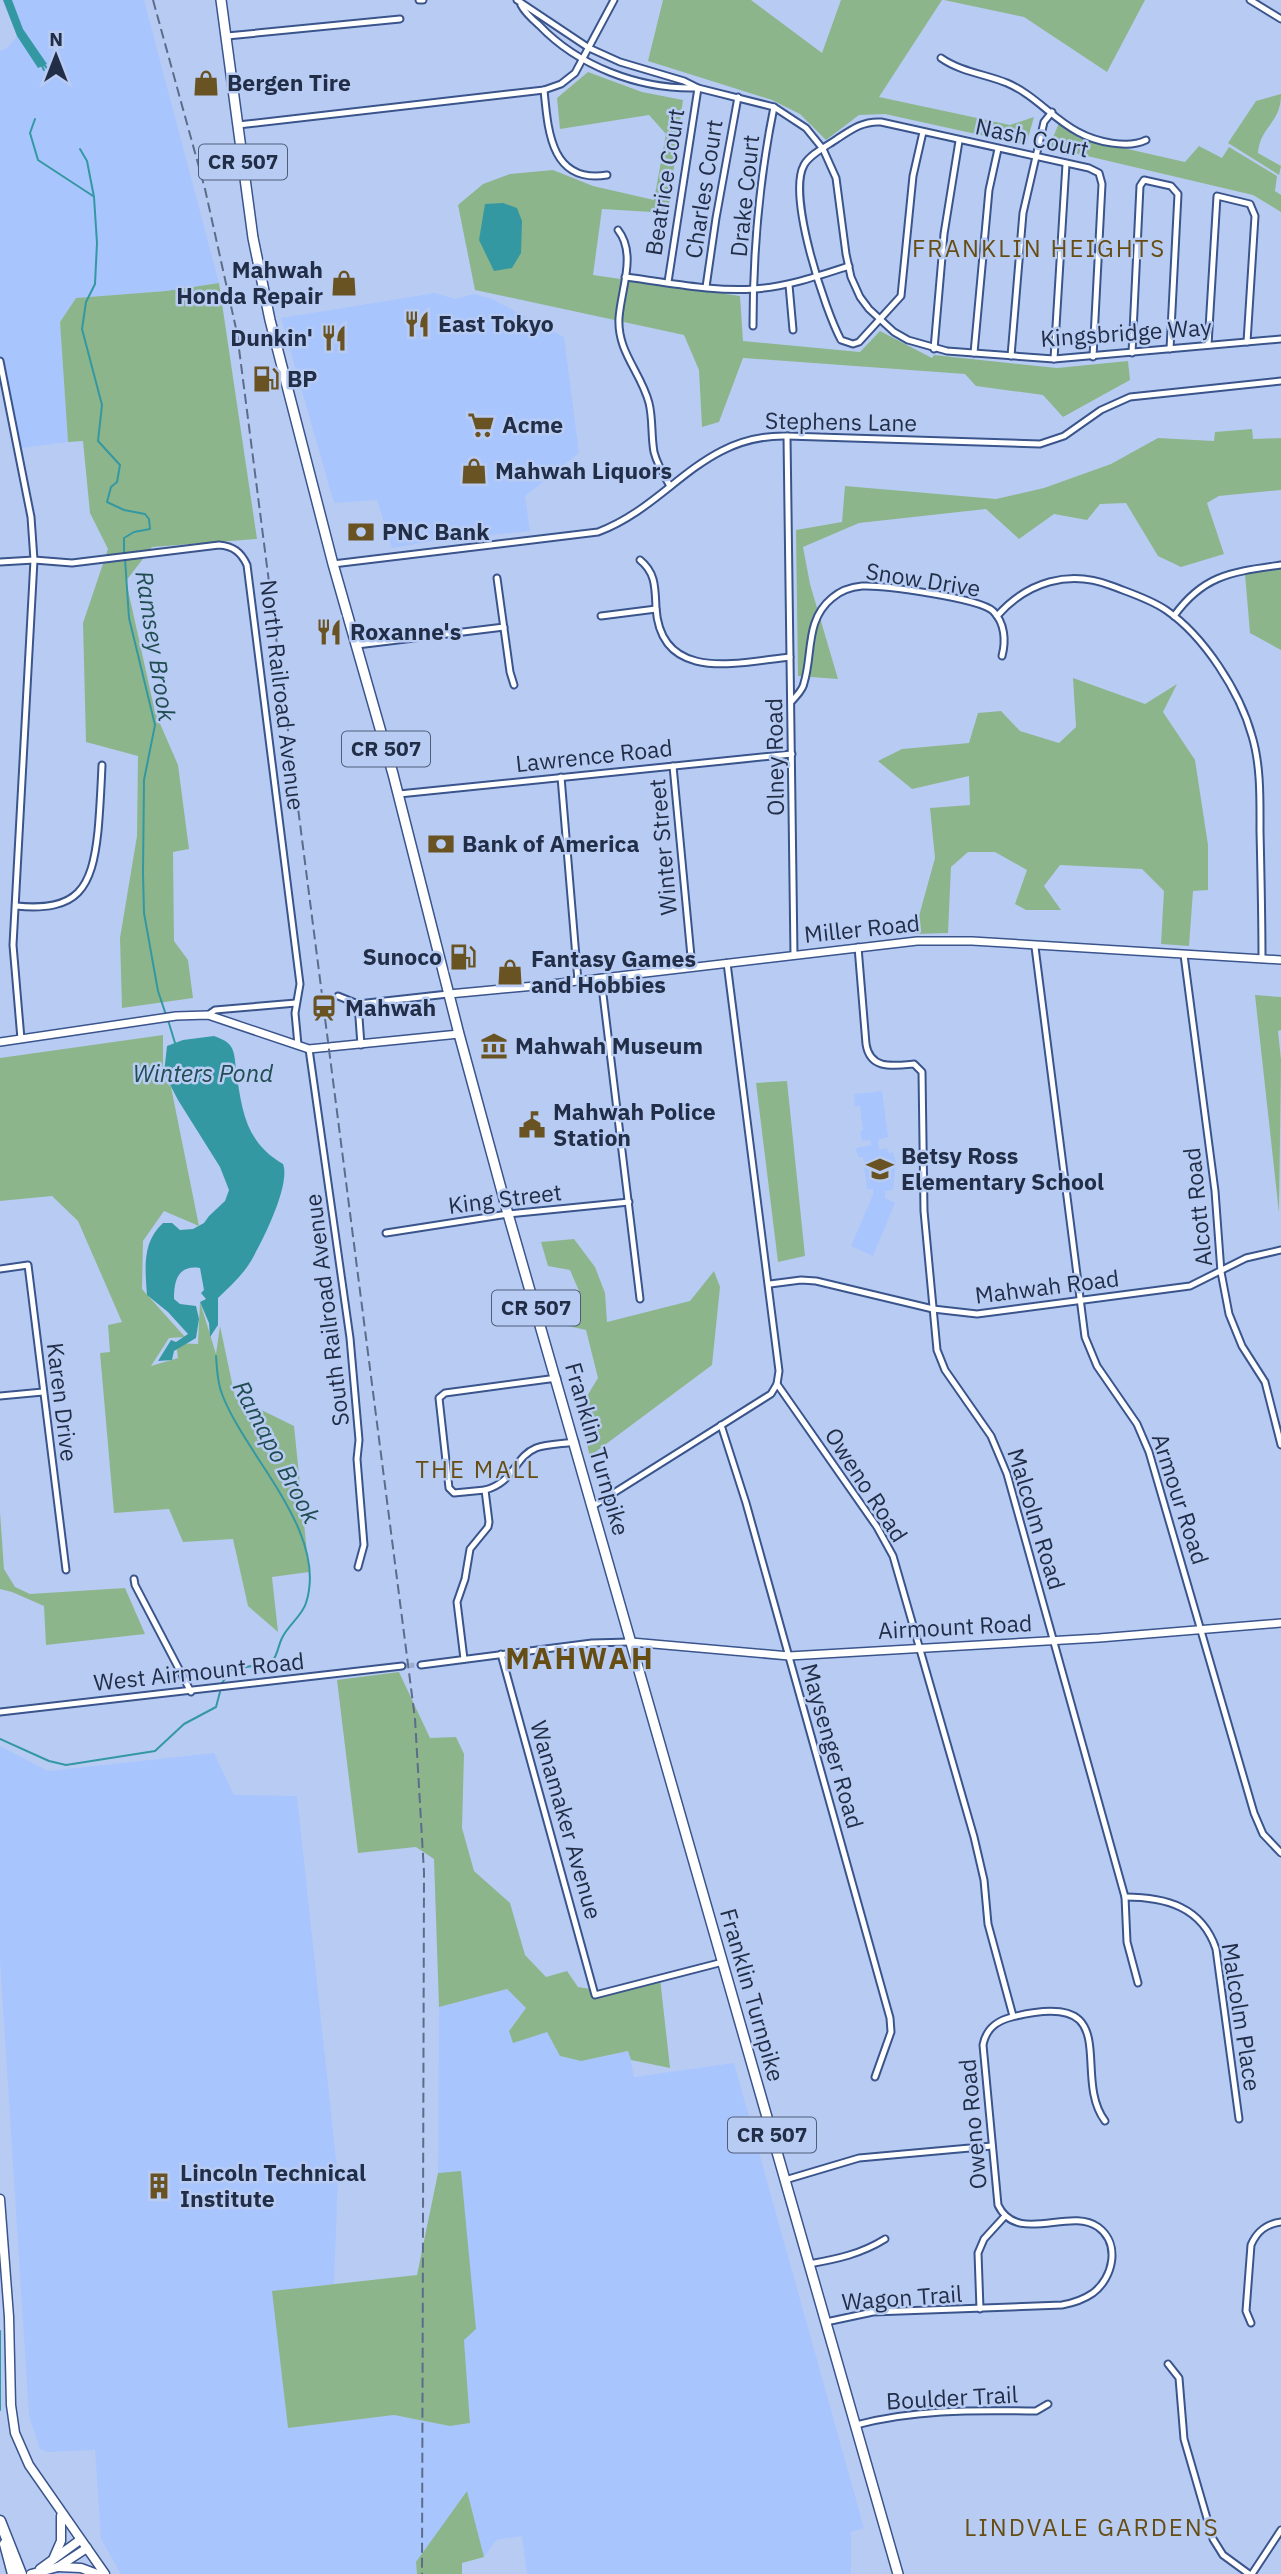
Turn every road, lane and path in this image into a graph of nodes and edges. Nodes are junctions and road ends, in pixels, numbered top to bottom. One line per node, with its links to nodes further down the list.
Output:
1 (221, 0): 7 (main road, Franklin Turnpike / CR 507)
2 (614, 0): 8 (street)
3 (1250, 0): 6 (street)
4 (519, 1): 8 (street, Kingsbridge Way); 10 (street)
5 (400, 19): 7 (street)
6 (1281, 19)
7 (227, 36): 16 (main road, Franklin Turnpike / CR 507)
8 (589, 48): 10 (street); 11 (street, Kingsbridge Way)
9 (942, 58): 15 (street)
10 (583, 60): 11 (street); 12 (street)
11 (698, 88): 13 (street, Kingsbridge Way); 29 (street, Beatrice Court)
12 (544, 90): 16 (street); 24 (street)
13 (738, 97): 14 (street, Kingsbridge Way); 31 (street, Charles Court)
14 (774, 107): 20 (street, Kingsbridge Way); 32 (street, Drake Court)
15 (1052, 112): 18 (street); 22 (street)
16 (238, 125): 53 (main road, Franklin Turnpike / CR 507)
17 (923, 132): 19 (street, Nash Court); 20 (street, Nash Court); 33 (street)
18 (1146, 140)
19 (959, 141): 21 (street, Nash Court); 39 (street)
20 (823, 149): 26 (street, Kingsbridge Way); 27 (street, Nash Court)
21 (998, 149): 22 (street, Nash Court); 41 (street)
22 (1035, 157): 23 (street, Nash Court); 43 (street)
23 (1066, 164): 44 (street, Nash Court); 45 (street)
24 (607, 175)
25 (618, 230): 28 (street)
26 (849, 266): 27 (street); 33 (street, Kingsbridge Way)
27 (818, 276): 30 (street); 33 (street, Nash Court)
28 (625, 277): 29 (street); 49 (street)
29 (667, 282): 31 (street)
30 (789, 285): 32 (street); 35 (street)
31 (706, 287): 32 (street)
32 (753, 289): 34 (street, Drake Court)
33 (880, 320): 39 (street, Kingsbridge Way)
34 (753, 326)
35 (793, 330)
36 (1281, 339): 37 (street, Kingsbridge Way)
37 (1247, 342): 38 (street, Kingsbridge Way); 38 (street)
38 (1208, 345): 40 (street, Kingsbridge Way)
39 (934, 349): 41 (street, Kingsbridge Way)
40 (1170, 349): 42 (street, Kingsbridge Way); 42 (street)
41 (974, 352): 43 (street, Kingsbridge Way)
42 (1132, 354): 44 (street, Kingsbridge Way)
43 (1011, 356): 45 (street, Kingsbridge Way)
44 (1093, 357): 45 (street, Kingsbridge Way)
45 (1054, 359)
46 (0, 360): 50 (street)
47 (1281, 381): 48 (street, Stephens Lane)
48 (787, 436): 49 (street, Stephens Lane); 63 (street, Olney Road)
49 (670, 486): 53 (street, Stephens Lane)
50 (34, 560): 52 (street, North Railroad Avenue); 71 (street); 84 (street, North Railroad Avenue)
51 (640, 560): 56 (street)
52 (0, 562)
53 (333, 564): 61 (main road, Franklin Turnpike / CR 507)
54 (1281, 565): 58 (street)
55 (497, 578): 60 (street)
56 (656, 608): 57 (street); 63 (street)
57 (601, 616)
58 (1174, 616): 59 (street); 76 (street)
59 (997, 617): 62 (street, Snow Drive); 65 (street, Snow Drive)
60 (504, 627): 61 (street); 64 (street)
61 (357, 645): 70 (main road, Franklin Turnpike / CR 507)
62 (1002, 656)
63 (790, 657): 65 (street, Olney Road)
64 (514, 685)
65 (792, 701): 66 (street, Olney Road)
66 (792, 754): 68 (street, Lawrence Road); 74 (street, Olney Road)
67 (102, 765): 71 (street)
68 (673, 766): 69 (street, Lawrence Road); 79 (street, Winter Street)
69 (561, 777): 70 (street, Lawrence Road); 81 (street)
70 (398, 794): 82 (main road, Franklin Turnpike / CR 507)
71 (16, 905): 88 (street)
72 (858, 947): 73 (street, Miller Road); 74 (street, Miller Road); 102 (street, Malcolm Road)
73 (1035, 947): 75 (street, Miller Road); 101 (street, Armour Road)
74 (794, 955): 78 (street, Miller Road)
75 (1184, 955): 76 (street, Miller Road); 98 (street, Alcott Road)
76 (1262, 959): 77 (street, Miller Road)
77 (1281, 960)
78 (727, 963): 79 (street, Miller Road); 99 (street)
79 (692, 967): 80 (street, Miller Road)
80 (601, 978): 81 (street, Miller Road); 93 (street)
81 (578, 981): 82 (street, Miller Road)
82 (449, 994): 85 (street); 87 (main road, Franklin Turnpike / CR 507)
83 (338, 996): 85 (street)
84 (296, 1003): 86 (street); 91 (street)
85 (358, 1004): 90 (street)
86 (208, 1015): 88 (street); 91 (street)
87 (459, 1034): 90 (street); 94 (main road, Franklin Turnpike / CR 507)
88 (22, 1039): 89 (street)
89 (0, 1042)
90 (361, 1045): 92 (street)
91 (299, 1047): 92 (street)
92 (309, 1049): 112 (street, South Railroad Avenue)
93 (629, 1202): 94 (street, King Street); 100 (street)
94 (508, 1214): 95 (street, King Street); 103 (main road, Franklin Turnpike / CR 507)
95 (386, 1233)
96 (1281, 1250): 98 (street, Mahwah Road)
97 (0, 1269): 105 (street, Karen Drive)
98 (1221, 1272): 101 (street, Mahwah Road); 109 (street, Alcott Road)
99 (770, 1284): 102 (street, Mahwah Road); 104 (street)
100 (640, 1299)
101 (1079, 1300): 102 (street, Mahwah Road); 116 (street, Armour Road)
102 (933, 1309): 117 (street, Malcolm Road)
103 (557, 1378): 108 (main road, Franklin Turnpike / CR 507); 110 (street)
104 (777, 1384): 107 (street); 119 (street, Oweno Road)
105 (43, 1391): 106 (street); 113 (street, Karen Drive)
106 (0, 1396)
107 (721, 1425): 111 (street); 121 (street, Maysenger Road)
108 (575, 1442): 110 (street); 111 (main road, Franklin Turnpike / CR 507)
109 (1281, 1445)
110 (485, 1490): 122 (street)
111 (593, 1506): 118 (main road, Franklin Turnpike / CR 507)
112 (358, 1567)
113 (66, 1570)
114 (134, 1579): 125 (street)
115 (1281, 1623): 116 (street, Airmount Road)
116 (1202, 1630): 117 (street, Airmount Road); 127 (street, Armour Road)
117 (1053, 1641): 119 (street, Airmount Road); 128 (street, Malcolm Road)
118 (631, 1642): 120 (street); 121 (street, Airmount Road); 129 (main road, Franklin Turnpike / CR 507)
119 (921, 1649): 121 (street, Airmount Road); 131 (street, Oweno Road)
120 (501, 1654): 122 (street); 129 (street, Wanamaker Avenue)
121 (789, 1656): 132 (street, Maysenger Road)
122 (464, 1660): 123 (street)
123 (421, 1665)
124 (402, 1666): 125 (street, West Airmount Road)
125 (191, 1692): 126 (street, West Airmount Road)
126 (0, 1712)
127 (1281, 1853)
128 (1125, 1897): 130 (street, Malcolm Road); 133 (street, Malcolm Place)
129 (723, 1962): 136 (main road, Franklin Turnpike / CR 507)
130 (1138, 1983)
131 (1013, 2016): 134 (street); 135 (street, Oweno Road)
132 (875, 2077)
133 (1239, 2119)
134 (1105, 2121)
135 (992, 2146): 136 (street); 138 (street, Oweno Road)
136 (785, 2180): 141 (main road, Franklin Turnpike / CR 507)
137 (0, 2199): 148 (main road)
138 (1005, 2216): 142 (street, Wagon Trail); 142 (street, Wagon Trail)
139 (1281, 2222): 144 (street)
140 (885, 2239): 141 (street)
141 (809, 2264): 143 (main road, Franklin Turnpike / CR 507)
142 (980, 2309): 143 (street, Wagon Trail)
143 (826, 2322): 147 (main road, Franklin Turnpike / CR 507)
144 (1251, 2323)
145 (1168, 2364): 161 (street)
146 (1048, 2404): 147 (street, Boulder Trail)
147 (856, 2425): 160 (main road, Franklin Turnpike / CR 507)
148 (61, 2513): 152 (main road); 154 (main road)
149 (0, 2521): 157 (highway)
150 (0, 2529): 156 (highway)
151 (1281, 2531): 161 (street)
152 (80, 2540): 153 (main road); 154 (main road)
153 (87, 2548): 154 (main road); 159 (main road)
154 (55, 2563): 155 (main road); 158 (main road)
155 (33, 2573)
156 (13, 2574)
157 (21, 2574)
158 (97, 2574)
159 (105, 2574)
160 (898, 2574)
161 (1251, 2574)

